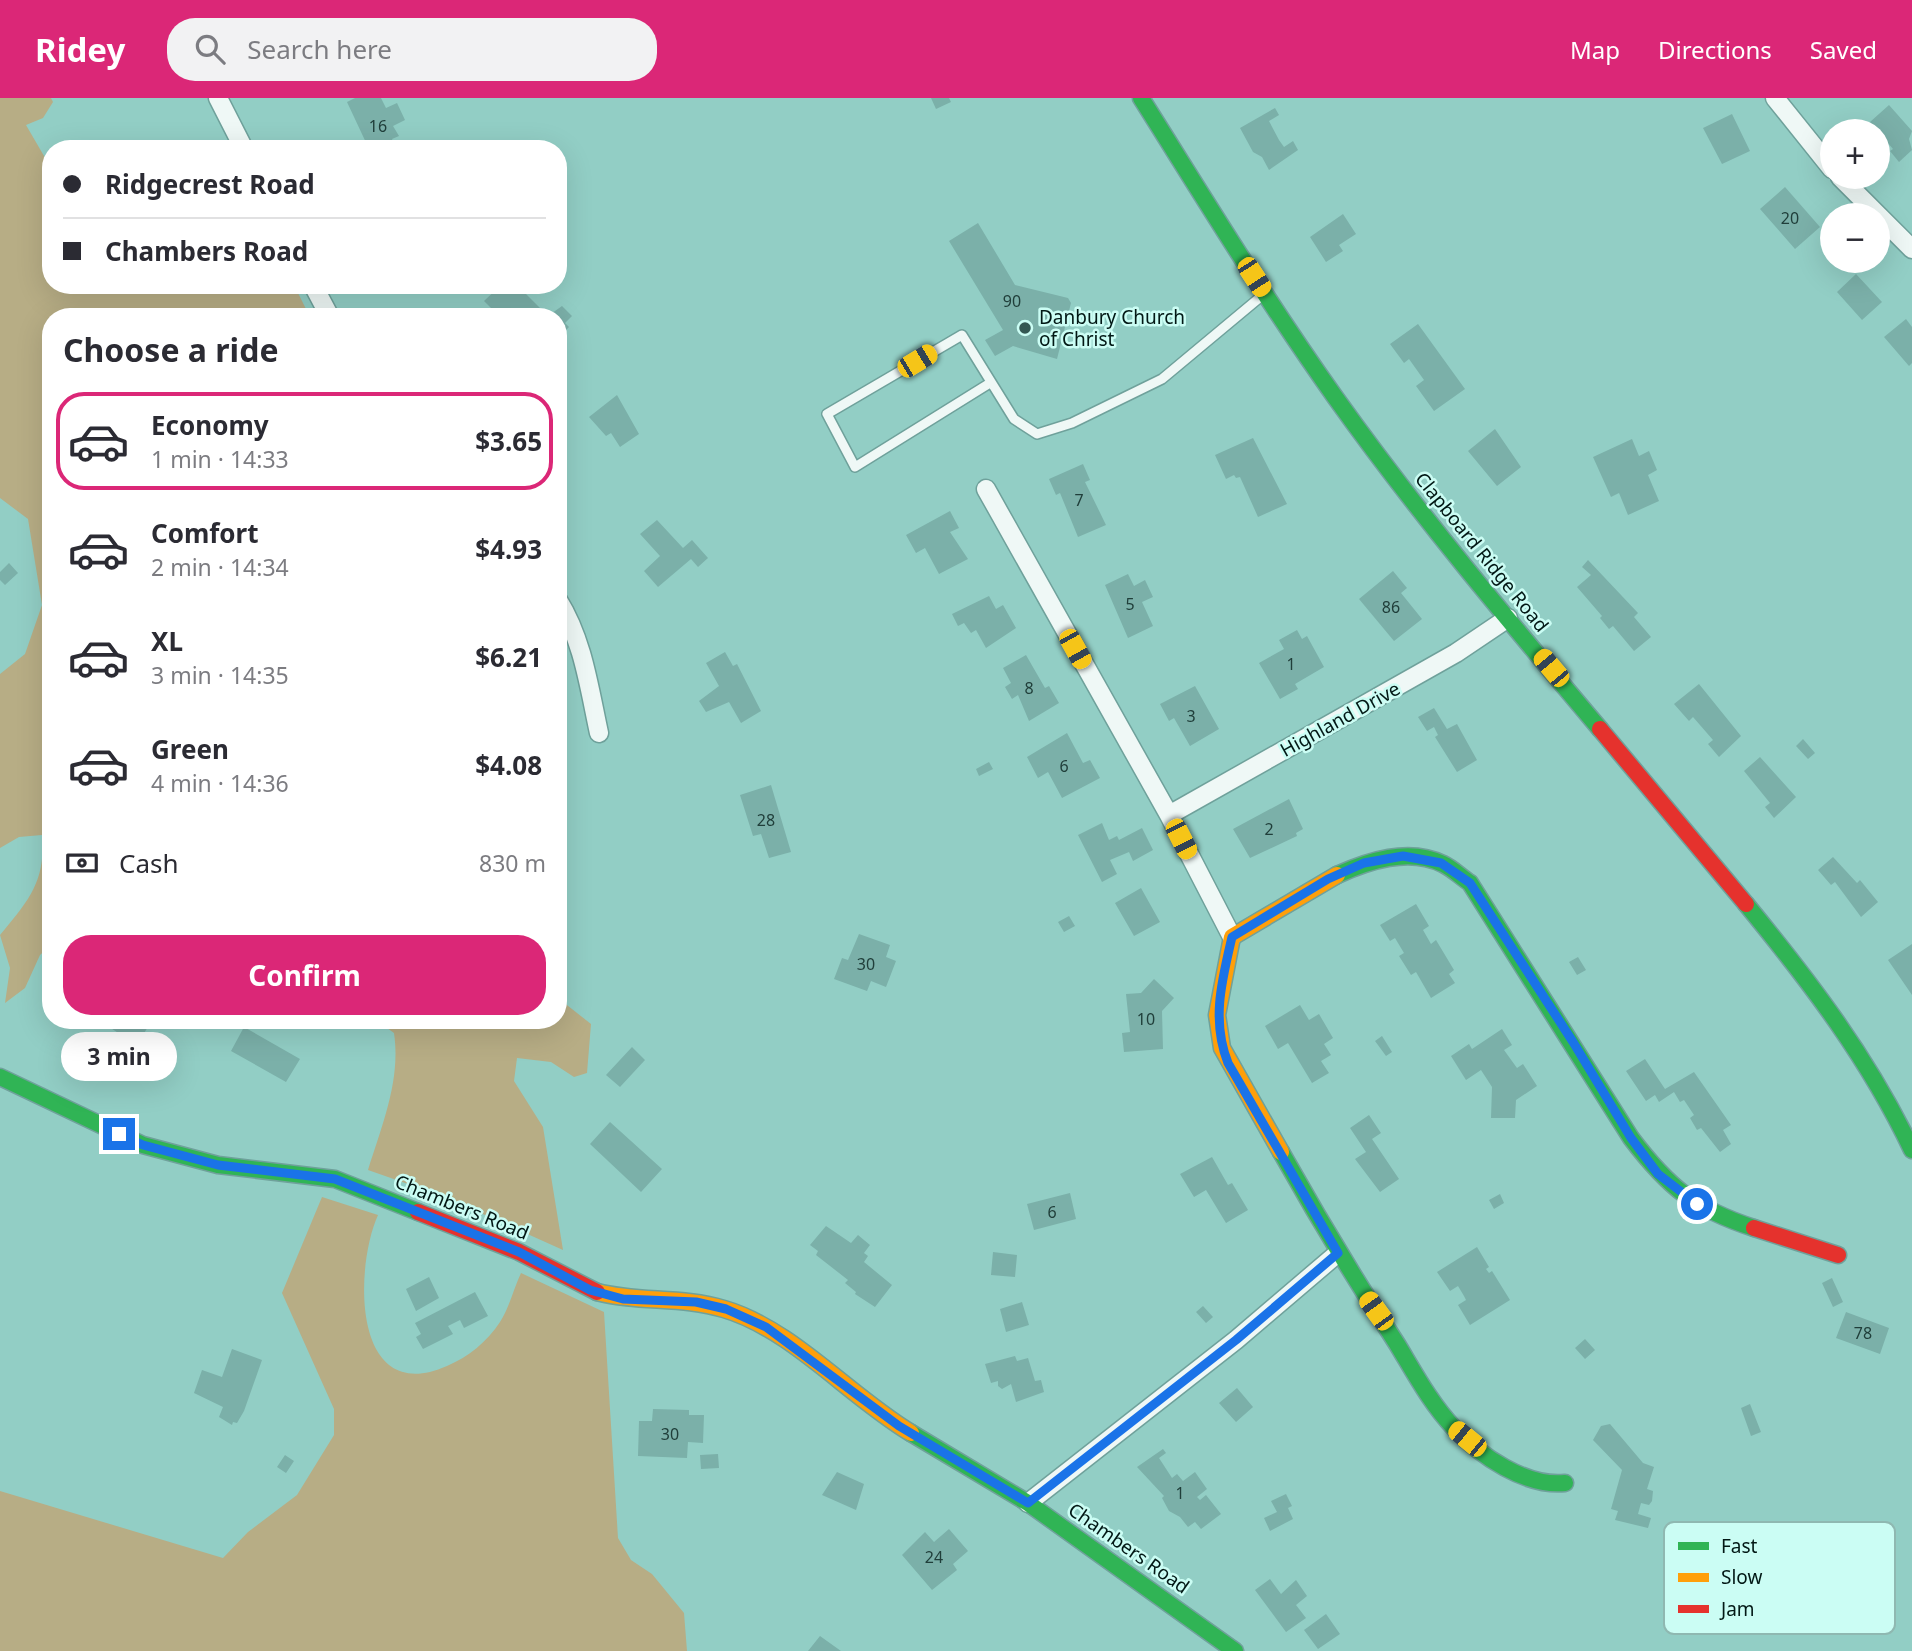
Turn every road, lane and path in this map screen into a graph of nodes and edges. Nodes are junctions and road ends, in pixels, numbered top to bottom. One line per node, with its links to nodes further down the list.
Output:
1 (218, 98): 4 (street)
2 (1141, 98): 8 (street, Clapboard Ridge Road)
3 (1775, 98): 5 (street)
4 (239, 140)
5 (1820, 154)
6 (1852, 189): 7 (street)
7 (1912, 249)
8 (1265, 293): 9 (lane); 12 (street, Clapboard Ridge Road)
9 (990, 383): 9 (lane)
10 (986, 489): 14 (street)
11 (567, 615): 13 (street)
12 (1508, 618): 14 (street, Highland Drive); 17 (street, Clapboard Ridge Road)
13 (599, 733)
14 (1169, 815): 15 (street)
15 (1232, 937): 18 (street); 19 (street)
16 (0, 1077): 21 (street, Chambers Road)
17 (1912, 1150)
18 (1338, 1253): 20 (street); 21 (street)
19 (1838, 1255)
20 (1565, 1483)
21 (1028, 1503): 22 (street, Chambers Road)
22 (1235, 1651)

